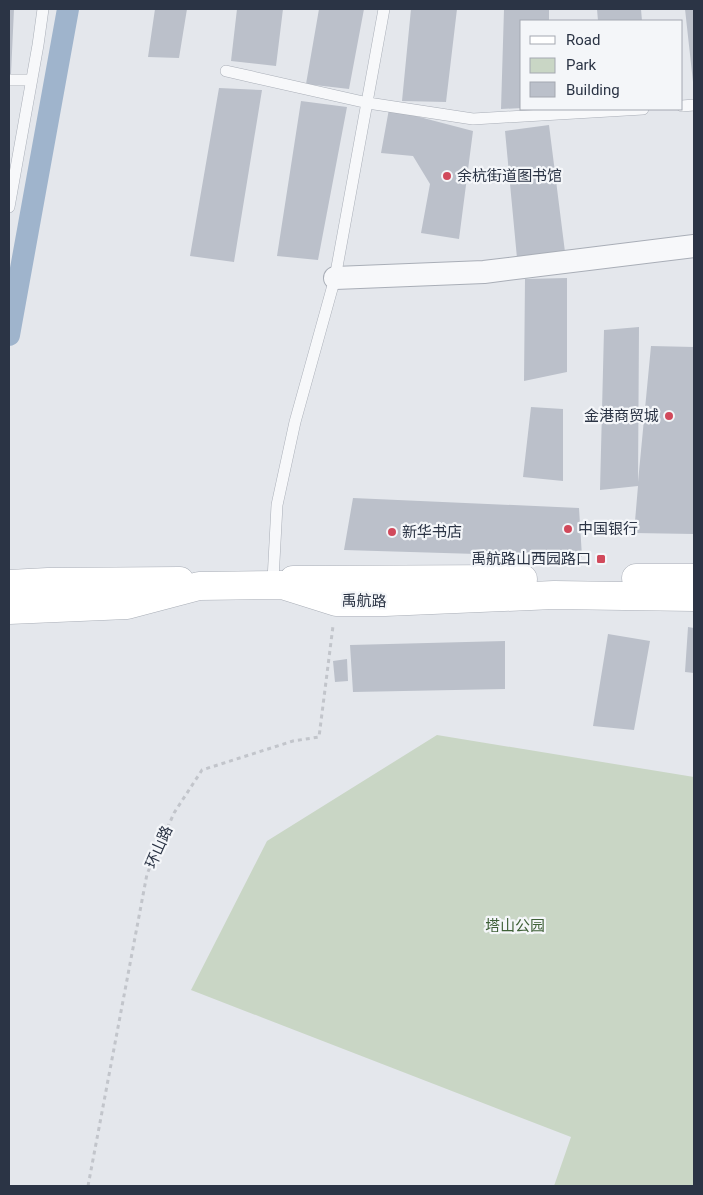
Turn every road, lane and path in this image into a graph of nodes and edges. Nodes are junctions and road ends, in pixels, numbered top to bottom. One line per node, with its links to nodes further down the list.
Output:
1 (43, 9): 5 (lane)
2 (384, 9): 6 (lane)
3 (226, 71): 6 (lane)
4 (9, 80): 5 (lane)
5 (32, 80): 8 (lane)
6 (368, 103): 7 (lane); 10 (lane)
7 (628, 110)
8 (9, 206)
9 (694, 246): 10 (street)
10 (335, 278): 12 (lane)
11 (694, 578): 12 (main road, 禹航路)
12 (273, 580): 13 (main road, 禹航路)
13 (9, 593): 15 (main road, 禹航路)
14 (694, 597): 15 (main road, 禹航路)
15 (336, 602): 16 (path, 环山路)
16 (88, 1186)

